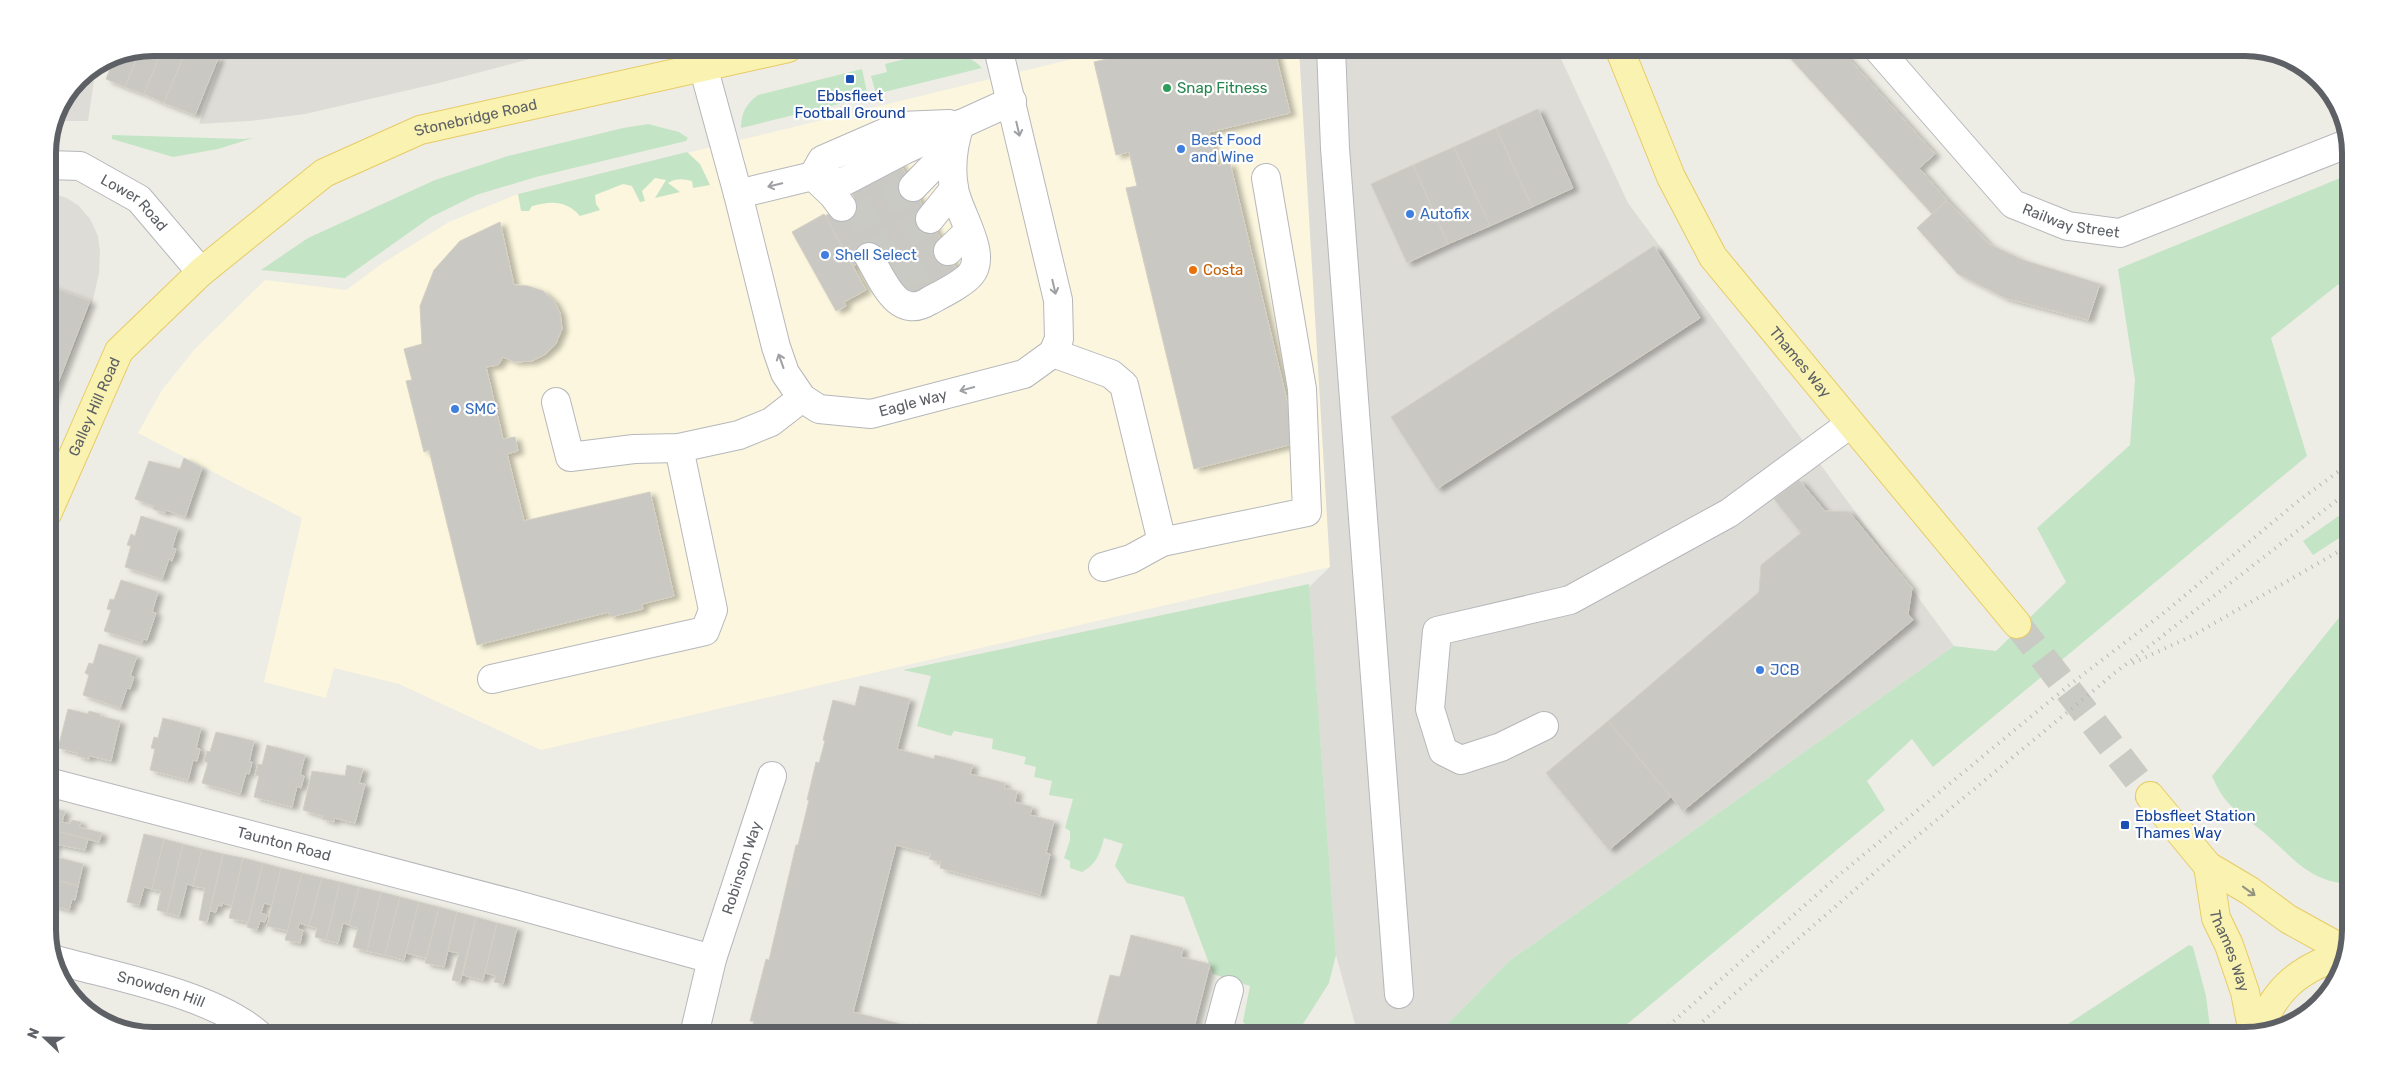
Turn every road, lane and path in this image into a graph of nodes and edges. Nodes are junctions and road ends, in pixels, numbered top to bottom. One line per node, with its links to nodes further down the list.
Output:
1 (750, 56): 6 (main road, Stonebridge Road)
2 (1000, 56): 7 (street)
3 (1331, 56): 42 (street)
4 (1626, 56): 25 (main road, Thames Way)
5 (1884, 56): 9 (street, Railway Street)
6 (703, 66): 15 (street, Eagle Way); 21 (main road, Stonebridge Road)
7 (1012, 101): 8 (street); 22 (street, one-way to 22)
8 (956, 136): 11 (street); 13 (street); 14 (street)
9 (2342, 146)
10 (56, 164): 21 (street, Lower Road)
11 (813, 176): 15 (street, one-way to 15); 16 (street)
12 (1266, 178): 28 (street)
13 (913, 187)
14 (954, 189): 17 (street); 18 (street)
15 (738, 194): 23 (street, Eagle Way, one-way to 15)
16 (842, 207)
17 (930, 219)
18 (969, 231): 19 (street); 20 (street)
19 (948, 252)
20 (869, 257)
21 (202, 272): 27 (main road, Galley Hill Road)
22 (1053, 353): 23 (street, Eagle Way, one-way to 23); 28 (street)
23 (802, 398): 26 (street)
24 (556, 402): 26 (street)
25 (1850, 424): 30 (main road, Thames Way); 32 (street)
26 (679, 448): 31 (street)
27 (56, 494)
28 (1162, 542): 29 (street)
29 (1102, 567)
30 (2017, 624)
31 (492, 680)
32 (1544, 726)
33 (772, 776): 39 (street, Robinson Way)
34 (56, 784): 39 (street, Taunton Road)
35 (2150, 796): 36 (main road)
36 (2208, 866): 37 (main road, one-way to 37); 44 (main road, Thames Way)
37 (2340, 949)
38 (2338, 956): 43 (main road)
39 (712, 959): 46 (street, Robinson Way)
40 (61, 961): 45 (street, Snowden Hill)
41 (1229, 990): 47 (street)
42 (1399, 994)
43 (2263, 1025)
44 (2252, 1026)
45 (238, 1027)
46 (696, 1027)
47 (1219, 1027)

